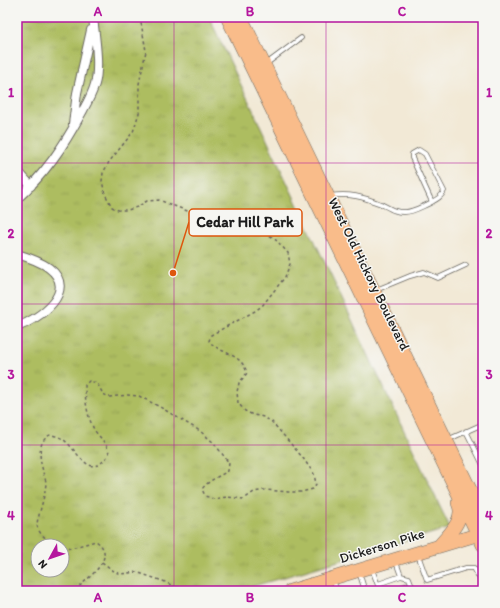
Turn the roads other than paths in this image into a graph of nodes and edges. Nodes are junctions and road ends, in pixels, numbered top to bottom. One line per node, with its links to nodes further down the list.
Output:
1 (93, 17): 6 (street); 6 (street)
2 (228, 17): 9 (main road, West Old Hickory Boulevard)
3 (241, 17): 5 (main road, West Old Hickory Boulevard)
4 (301, 38): 5 (lane)
5 (264, 65): 9 (main road, West Old Hickory Boulevard)
6 (72, 129): 8 (street)
7 (17, 170): 8 (street)
8 (31, 186): 10 (street)
9 (322, 198): 11 (lane); 14 (main road, West Old Hickory Boulevard); 19 (main road, West Old Hickory Boulevard)
10 (17, 199)
11 (432, 202): 11 (lane)
12 (17, 254): 15 (street)
13 (466, 265): 14 (lane)
14 (374, 291): 18 (main road, West Old Hickory Boulevard)
15 (17, 327)
16 (483, 424): 17 (lane)
17 (466, 431): 18 (lane); 20 (lane)
18 (446, 441): 21 (main road, West Old Hickory Boulevard)
19 (437, 452): 22 (main road, West Old Hickory Boulevard); 23 (main road)
20 (483, 464)
21 (483, 516)
22 (481, 538): 23 (main road, Dickerson Pike)
23 (439, 546): 24 (main road, Dickerson Pike)
24 (417, 553): 25 (main road, Dickerson Pike); 31 (lane)
25 (395, 560): 26 (main road, Dickerson Pike); 28 (lane)
26 (371, 566): 27 (main road, Dickerson Pike); 30 (lane)
27 (358, 570): 29 (main road, Dickerson Pike); 34 (lane)
28 (401, 576): 30 (lane); 36 (lane)
29 (333, 578): 32 (main road, Dickerson Pike); 33 (lane)
30 (378, 584): 35 (lane)
31 (483, 585)
32 (290, 591)
33 (337, 591)
34 (365, 591)
35 (380, 591)
36 (414, 591)

